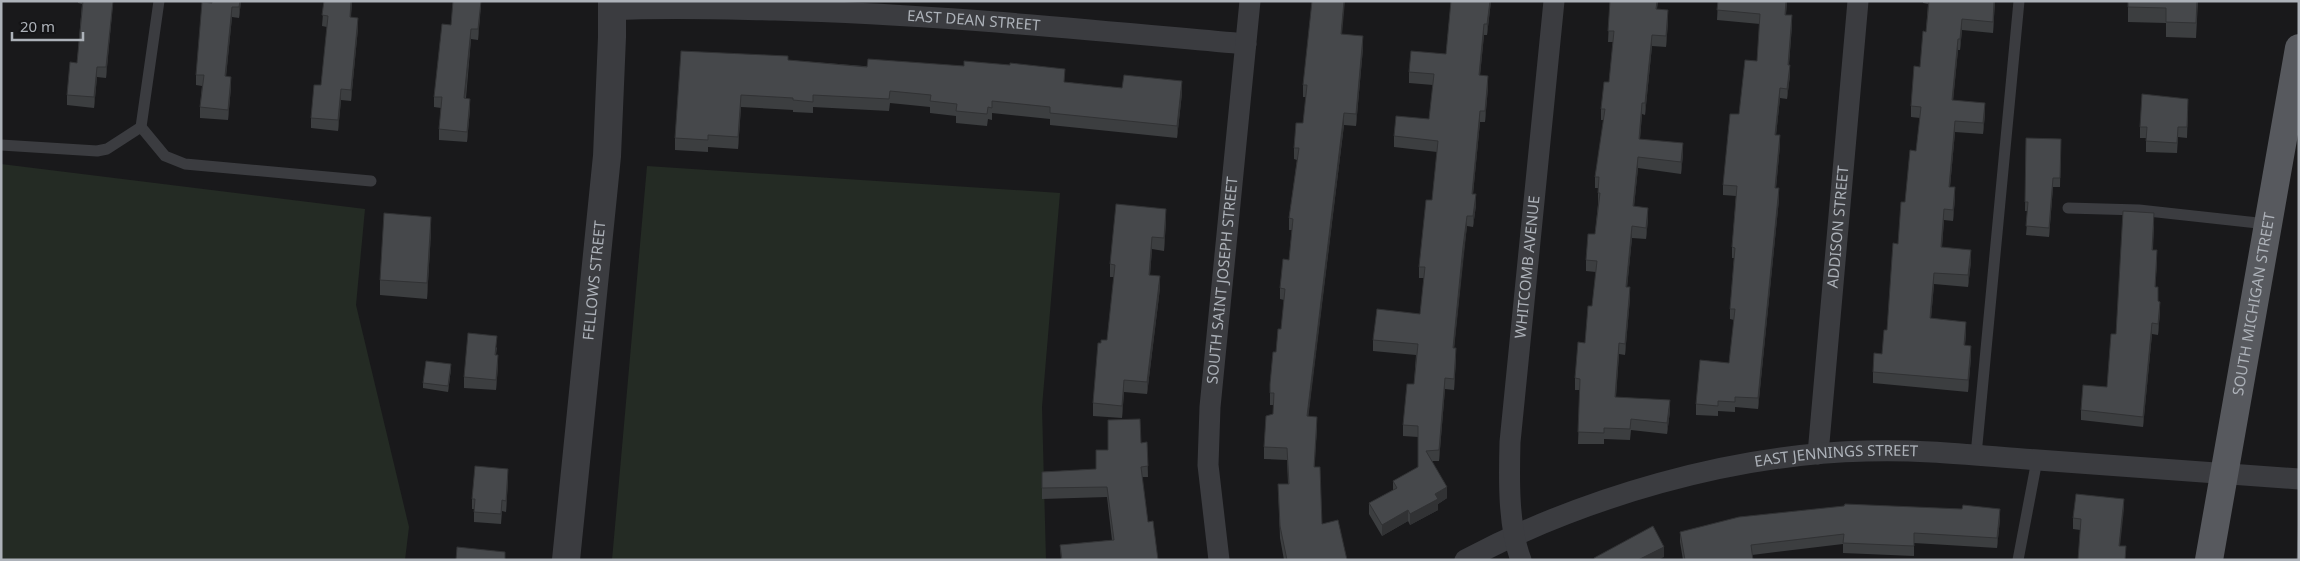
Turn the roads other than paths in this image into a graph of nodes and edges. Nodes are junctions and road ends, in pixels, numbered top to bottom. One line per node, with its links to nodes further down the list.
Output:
1 (159, 1): 10 (lane)
2 (1250, 1): 7 (street, SOUTH SAINT JOSEPH STREET)
3 (1554, 1): 20 (street, WHITCOMB AVENUE)
4 (1858, 1): 15 (street, ADDISON STREET)
5 (2019, 1): 16 (lane)
6 (612, 5): 7 (street, EAST DEAN STREET); 21 (street, FELLOWS STREET)
7 (1246, 44): 22 (street, SOUTH SAINT JOSEPH STREET)
8 (2299, 48): 9 (main road, SOUTH MICHIGAN STREET)
9 (2293, 108): 14 (main road, SOUTH MICHIGAN STREET)
10 (141, 127): 11 (lane); 12 (lane)
11 (1, 145)
12 (370, 181)
13 (2068, 208): 14 (lane)
14 (2267, 224): 18 (main road, SOUTH MICHIGAN STREET)
15 (1818, 454): 16 (street, EAST JENNINGS STREET); 20 (street, EAST JENNINGS STREET)
16 (1976, 455): 17 (street, EAST JENNINGS STREET)
17 (2037, 460): 18 (street, EAST JENNINGS STREET); 25 (lane)
18 (2224, 474): 19 (street, EAST JENNINGS STREET); 26 (main road, SOUTH MICHIGAN STREET)
19 (2299, 479)
20 (1515, 534): 23 (street, EAST JENNINGS STREET); 24 (street, WHITCOMB AVENUE)
21 (566, 560)
22 (1219, 560)
23 (1466, 560)
24 (1521, 560)
25 (2018, 560)
26 (2209, 560)

